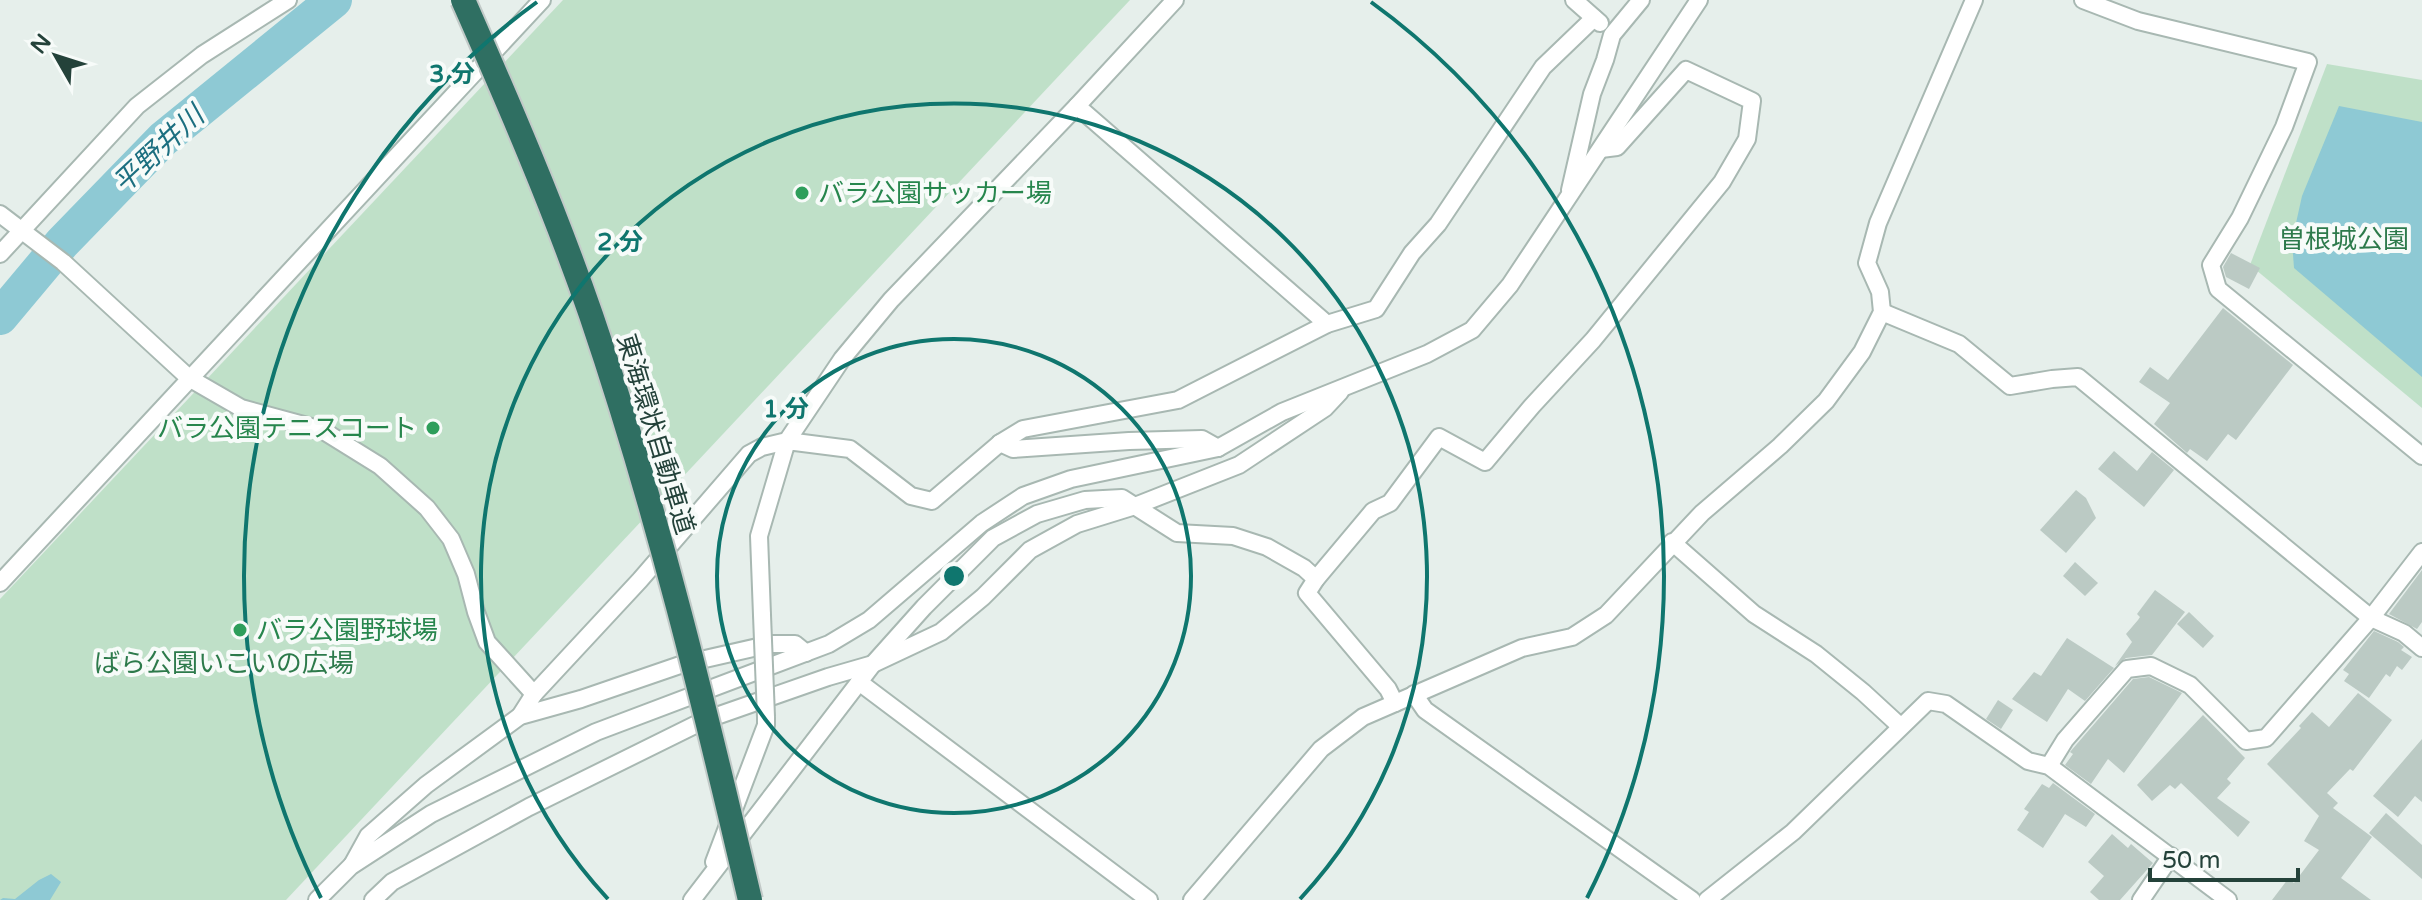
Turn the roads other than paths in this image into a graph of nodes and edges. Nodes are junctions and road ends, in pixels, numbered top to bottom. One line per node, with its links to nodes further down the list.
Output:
1 (288, 0): 16 (street)
2 (463, 0): 51 (highway, 東海環状自動車道, bridge)
3 (542, 0): 20 (street)
4 (1175, 0): 12 (street)
5 (1574, 0): 10 (street)
6 (1641, 0): 11 (street)
7 (1699, 0): 13 (street)
8 (1974, 0): 18 (street)
9 (2083, 0): 25 (street)
10 (1594, 18): 11 (street); 19 (street)
11 (1612, 35): 14 (street)
12 (1077, 106): 19 (street); 22 (street)
13 (1601, 149): 14 (street); 31 (street)
14 (1568, 199): 21 (street)
15 (0, 214): 16 (street)
16 (26, 232): 17 (street); 20 (street)
17 (0, 254)
18 (1882, 312): 29 (street); 33 (street)
19 (1327, 324): 23 (street)
20 (189, 378): 32 (street); 38 (street)
21 (1344, 388): 24 (street); 26 (street)
22 (787, 441): 23 (street); 38 (street); 46 (street, bridge)
23 (1000, 443): 24 (street)
24 (1218, 448): 27 (street)
25 (2422, 456)
26 (1135, 506): 28 (street); 31 (street); 36 (street)
27 (982, 523): 28 (street); 35 (street)
28 (993, 538): 36 (street)
29 (1672, 542): 39 (street); 42 (street)
30 (2422, 552): 33 (street)
31 (1316, 579): 40 (street)
32 (0, 583)
33 (2371, 618): 34 (street); 43 (street)
34 (2422, 648)
35 (806, 653): 41 (street); 45 (street)
36 (873, 664): 37 (street); 49 (street)
37 (859, 682): 46 (street); 52 (street)
38 (534, 694): 41 (street)
39 (1414, 694): 40 (street); 54 (street)
40 (1395, 703): 53 (street)
41 (520, 716): 45 (street)
42 (1900, 726): 43 (street); 55 (street)
43 (2049, 766): 44 (street)
44 (2171, 856): 56 (street); 57 (street)
45 (351, 866): 47 (street)
46 (708, 879): 50 (street)
47 (327, 893): 48 (street)
48 (317, 900)
49 (373, 900)
50 (692, 900)
51 (750, 900)
52 (1149, 900)
53 (1192, 900)
54 (1692, 900)
55 (1707, 900)
56 (2141, 900)
57 (2228, 900)

